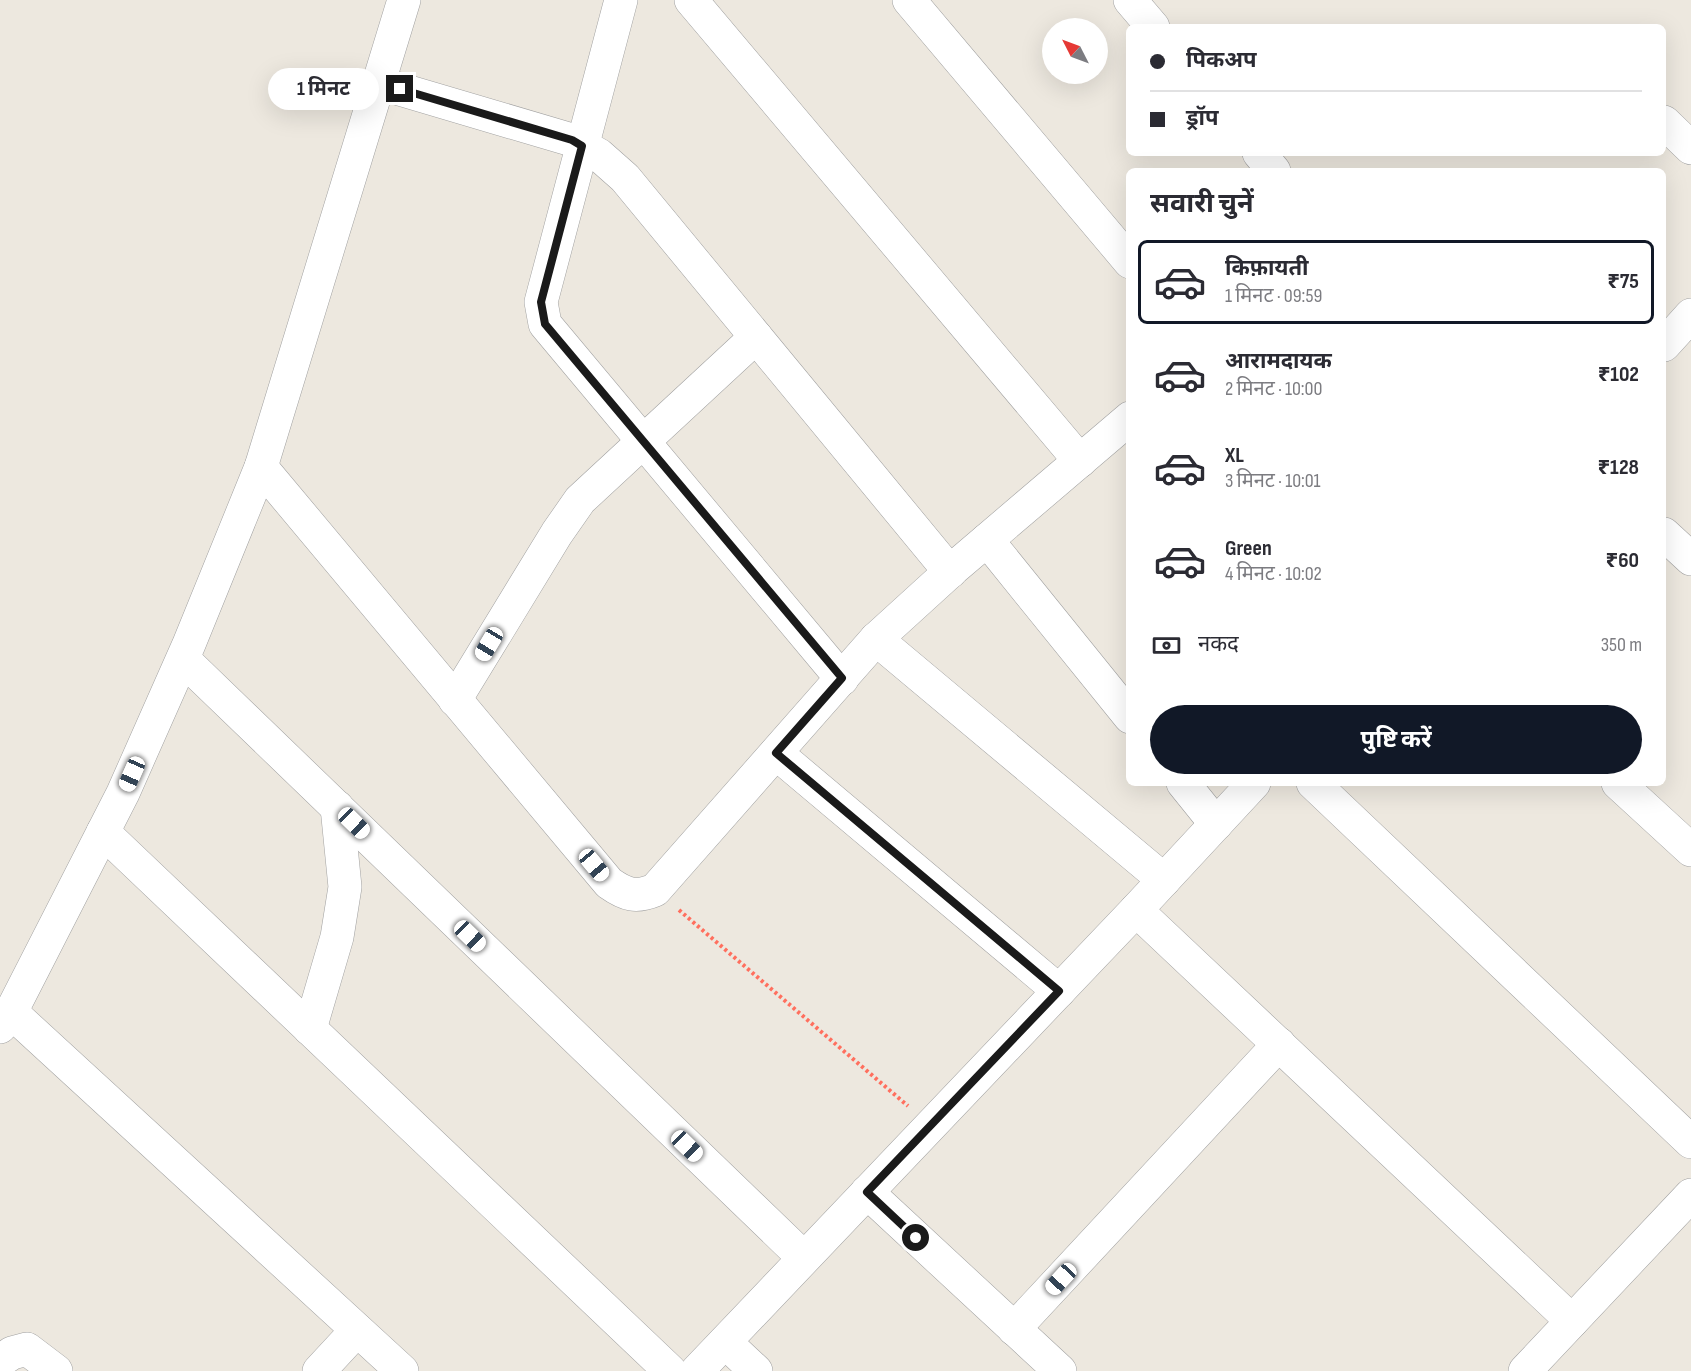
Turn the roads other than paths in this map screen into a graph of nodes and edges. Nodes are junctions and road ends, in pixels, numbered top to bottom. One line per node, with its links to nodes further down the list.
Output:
1 (404, 0): 7 (street)
2 (621, 0): 9 (street)
3 (691, 0): 19 (street)
4 (909, 0): 13 (street)
5 (1130, 0): 6 (street)
6 (1150, 24)
7 (379, 83): 9 (street); 20 (street)
8 (1666, 124): 10 (street)
9 (582, 146): 15 (street); 18 (street)
10 (1691, 148)
11 (1262, 156): 12 (street)
12 (1272, 168)
13 (1126, 257)
14 (1691, 315): 16 (street)
15 (756, 337): 18 (street); 24 (street)
16 (1666, 343)
17 (1126, 421): 19 (street)
18 (643, 441): 27 (street); 28 (street)
19 (1080, 461): 22 (street)
20 (261, 467): 26 (street); 28 (street)
21 (1666, 536): 23 (street)
22 (987, 540): 24 (street); 29 (street)
23 (1691, 559)
24 (950, 572): 25 (street)
25 (876, 639): 27 (street); 39 (street)
26 (183, 658): 35 (street); 37 (street)
27 (842, 678): 30 (street)
28 (455, 700): 30 (street)
29 (1126, 712)
30 (776, 753): 41 (street)
31 (1185, 786): 36 (street)
32 (1251, 786): 36 (street)
33 (1316, 786): 45 (street)
34 (1621, 786): 38 (street)
35 (337, 807): 43 (street); 48 (street)
36 (1216, 824): 39 (street)
37 (103, 832): 42 (street); 43 (street)
38 (1691, 850)
39 (1164, 880): 40 (street)
40 (1136, 910): 41 (street); 44 (street)
41 (1059, 991): 46 (street)
42 (5, 1020): 51 (street)
43 (310, 1029): 57 (street)
44 (1279, 1044): 49 (street); 50 (street)
45 (1691, 1142)
46 (867, 1192): 48 (street); 50 (street)
47 (1691, 1195): 49 (street)
48 (804, 1258): 52 (street)
49 (1572, 1321): 61 (street)
50 (1014, 1329): 60 (street)
51 (357, 1330): 55 (street); 56 (street)
52 (725, 1342): 58 (street); 59 (street)
53 (0, 1361): 54 (street)
54 (56, 1371)
55 (319, 1371)
56 (402, 1371)
57 (670, 1371)
58 (697, 1371)
59 (756, 1371)
60 (1060, 1371)
61 (1525, 1371)

